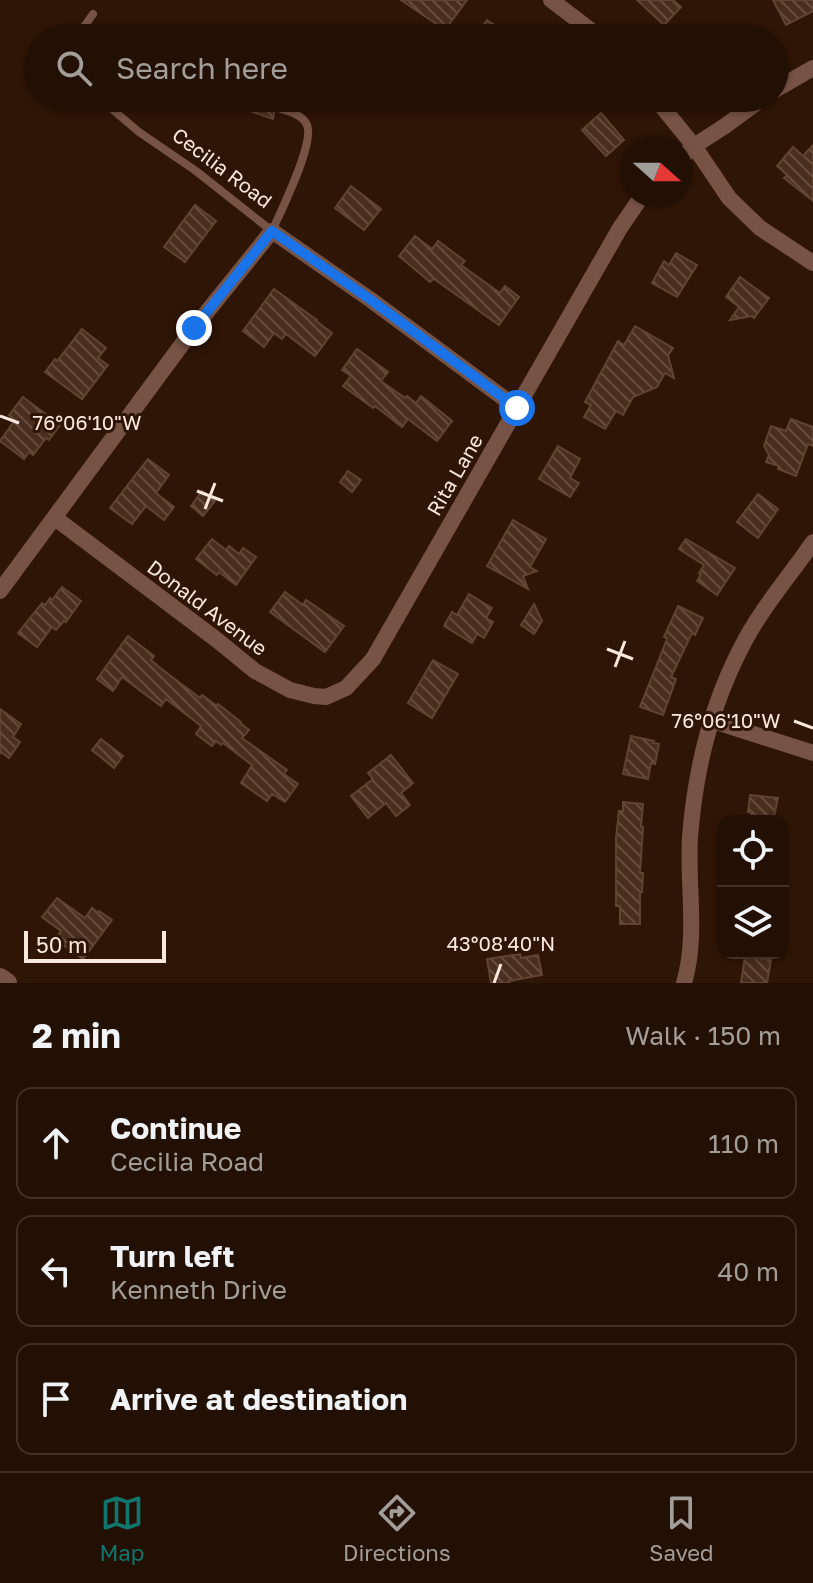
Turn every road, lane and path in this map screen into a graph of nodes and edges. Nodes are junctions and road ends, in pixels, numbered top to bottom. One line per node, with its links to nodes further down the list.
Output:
1 (551, 0): 4 (street)
2 (93, 14): 3 (lane)
3 (86, 24)
4 (583, 24)
5 (813, 68): 6 (street)
6 (789, 82)
7 (115, 112): 13 (lane, Cecilia Road)
8 (288, 112): 13 (lane)
9 (666, 112): 11 (street)
10 (744, 112): 11 (street)
11 (694, 146): 14 (street)
12 (634, 208): 15 (street, Rita Lane)
13 (272, 231): 15 (street, Cecilia Road); 16 (street)
14 (813, 263)
15 (517, 408): 19 (street, Rita Lane)
16 (55, 518): 18 (street); 19 (street, Donald Avenue)
17 (813, 542): 20 (street)
18 (0, 591)
19 (346, 688)
20 (713, 721): 21 (street); 24 (street)
21 (813, 753)
22 (0, 978): 23 (street)
23 (7, 983)
24 (684, 983)

